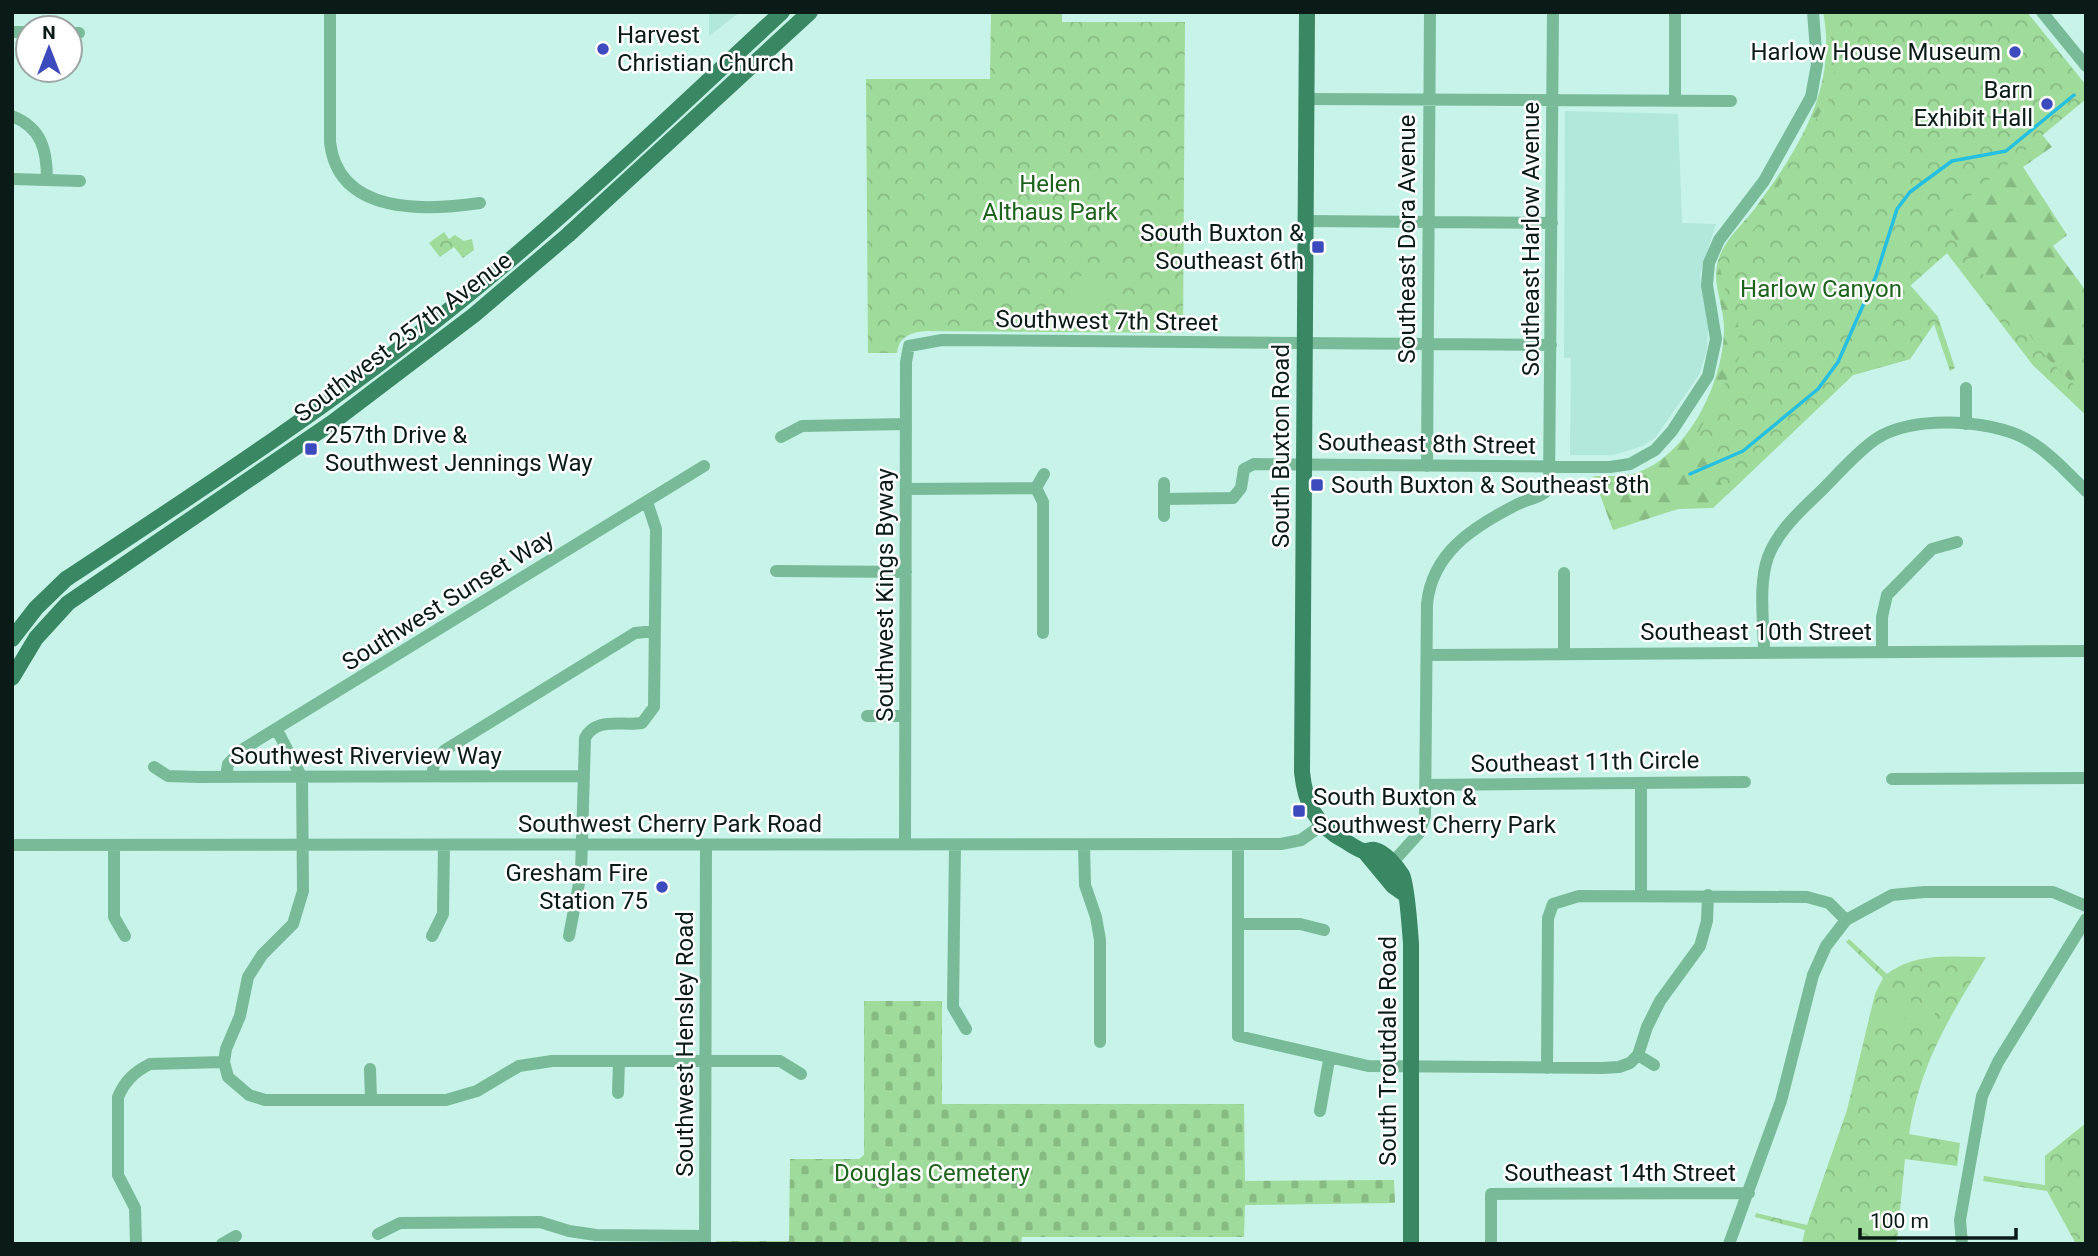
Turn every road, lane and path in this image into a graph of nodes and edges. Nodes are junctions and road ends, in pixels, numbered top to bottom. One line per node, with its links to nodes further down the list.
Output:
1 (330, 12): 20 (street)
2 (782, 12): 50 (main road, Southwest 257th Avenue)
3 (810, 12): 56 (main road, Southwest 257th Avenue)
4 (1307, 12): 11 (main road, South Buxton Road)
5 (1430, 12): 12 (street, Southeast Dora Avenue)
6 (1553, 12): 13 (street, Southeast Harlow Avenue)
7 (1675, 12): 14 (street)
8 (1812, 12): 35 (street, Southeast 8th Street)
9 (2042, 12): 10 (street)
10 (2086, 66)
11 (1306, 99): 12 (street); 21 (main road, South Buxton Road)
12 (1429, 99): 13 (street); 22 (street, Southeast Dora Avenue)
13 (1552, 100): 14 (street); 23 (street, Southeast Harlow Avenue)
14 (1675, 100): 15 (street)
15 (1731, 101)
16 (12, 116): 18 (street)
17 (12, 179): 18 (street)
18 (47, 180): 19 (street)
19 (80, 181)
20 (480, 203)
21 (1306, 221): 22 (street); 25 (main road, South Buxton Road)
22 (1429, 222): 23 (street); 24 (street, Southeast Dora Avenue)
23 (1552, 223): 26 (street, Southeast Harlow Avenue)
24 (1428, 344): 25 (street, Southwest 7th Street); 26 (street, Southwest 7th Street); 34 (street, Southeast Dora Avenue)
25 (1305, 345): 27 (street, Southwest 7th Street); 32 (main road, South Buxton Road)
26 (1551, 345): 35 (street, Southeast Harlow Avenue)
27 (909, 346): 29 (street, Southwest Kings Byway)
28 (1966, 388): 30 (street)
29 (906, 424): 31 (street); 39 (street, Southwest Kings Byway)
30 (1966, 424): 40 (street); 54 (street)
31 (780, 437)
32 (1303, 464): 34 (street, Southeast 8th Street); 41 (street, Southeast 8th Street); 70 (main road, South Buxton Road)
33 (705, 466): 42 (street, Southwest Sunset Way)
34 (1426, 466): 35 (street, Southeast 8th Street)
35 (1550, 467): 55 (street)
36 (1044, 474): 38 (street)
37 (1164, 483): 41 (street)
38 (1036, 488): 39 (street); 49 (street)
39 (906, 489): 46 (street, Southwest Kings Byway)
40 (2086, 491)
41 (1164, 499): 43 (street)
42 (647, 502): 48 (street); 59 (street, Southwest Sunset Way)
43 (1164, 516)
44 (1956, 541): 52 (street)
45 (776, 571): 46 (street)
46 (906, 572): 58 (street, Southwest Kings Byway)
47 (1564, 573): 53 (street)
48 (655, 631): 61 (street); 62 (street)
49 (1043, 633)
50 (12, 639)
51 (2086, 651): 52 (street, Southeast 10th Street)
52 (1882, 652): 54 (street, Southeast 10th Street)
53 (1564, 653): 54 (street, Southeast 10th Street); 55 (street, Southeast 10th Street)
54 (1764, 653)
55 (1427, 655): 69 (street)
56 (12, 678)
57 (867, 716): 58 (street)
58 (905, 716): 72 (street, Southwest Kings Byway)
59 (277, 730): 63 (street, Southwest Sunset Way); 64 (street)
60 (154, 767): 63 (street, Southwest Riverview Way)
61 (432, 776): 62 (street, Southwest Riverview Way); 64 (street, Southwest Riverview Way)
62 (582, 776): 71 (street)
63 (226, 777): 64 (street, Southwest Riverview Way)
64 (302, 778): 76 (street)
65 (2086, 778): 66 (street)
66 (1892, 779)
67 (1745, 782): 68 (street, Southeast 11th Circle)
68 (1642, 783): 69 (street, Southeast 11th Circle); 85 (street)
69 (1426, 785): 82 (street)
70 (1322, 825): 73 (street, Southwest Cherry Park Road); 81 (main road, South Buxton Road)
71 (582, 844): 77 (street, Southwest Cherry Park Road); 78 (street, Southwest Cherry Park Road); 93 (street)
72 (905, 844): 78 (street, Southwest Cherry Park Road); 79 (street, Southwest Cherry Park Road)
73 (1238, 844): 80 (street, Southwest Cherry Park Road); 89 (street)
74 (12, 845): 75 (street, Southwest Cherry Park Road)
75 (114, 845): 76 (street, Southwest Cherry Park Road); 91 (street)
76 (303, 845): 77 (street, Southwest Cherry Park Road); 100 (street)
77 (444, 845): 92 (street)
78 (706, 845): 99 (street, Southwest Hensley Road)
79 (955, 845): 80 (street, Southwest Cherry Park Road); 94 (street)
80 (1084, 845): 95 (street)
81 (1364, 851): 82 (main road, South Buxton Road); 83 (main road, South Buxton Road)
82 (1392, 863): 83 (main road, South Troutdale Road)
83 (1403, 893): 104 (main road, South Troutdale Road)
84 (1707, 895): 85 (street); 88 (street); 96 (street)
85 (1641, 896): 102 (street)
86 (2086, 906): 88 (street)
87 (2086, 919): 118 (street)
88 (1846, 920): 109 (street)
89 (1238, 924): 90 (street); 97 (street)
90 (1324, 930)
91 (125, 936)
92 (432, 936)
93 (569, 936)
94 (966, 1029)
95 (1100, 1042)
96 (1638, 1055): 101 (street); 102 (street)
97 (1329, 1060): 104 (street); 108 (street)
98 (619, 1061): 99 (street); 106 (street); 107 (street)
99 (706, 1061): 105 (street); 112 (street, Southwest Hensley Road)
100 (224, 1062): 107 (street); 113 (street)
101 (1654, 1065)
102 (1547, 1068): 104 (street)
103 (370, 1069): 107 (street)
104 (1411, 1069): 115 (main road, South Troutdale Road)
105 (801, 1074)
106 (618, 1093)
107 (371, 1099)
108 (1320, 1111)
109 (1749, 1193): 116 (street, Southeast 14th Street); 117 (street)
110 (378, 1234): 112 (street)
111 (236, 1236): 114 (street)
112 (705, 1240)
113 (136, 1244)
114 (222, 1244)
115 (1411, 1244)
116 (1491, 1244)
117 (1729, 1244)
118 (1962, 1244)

